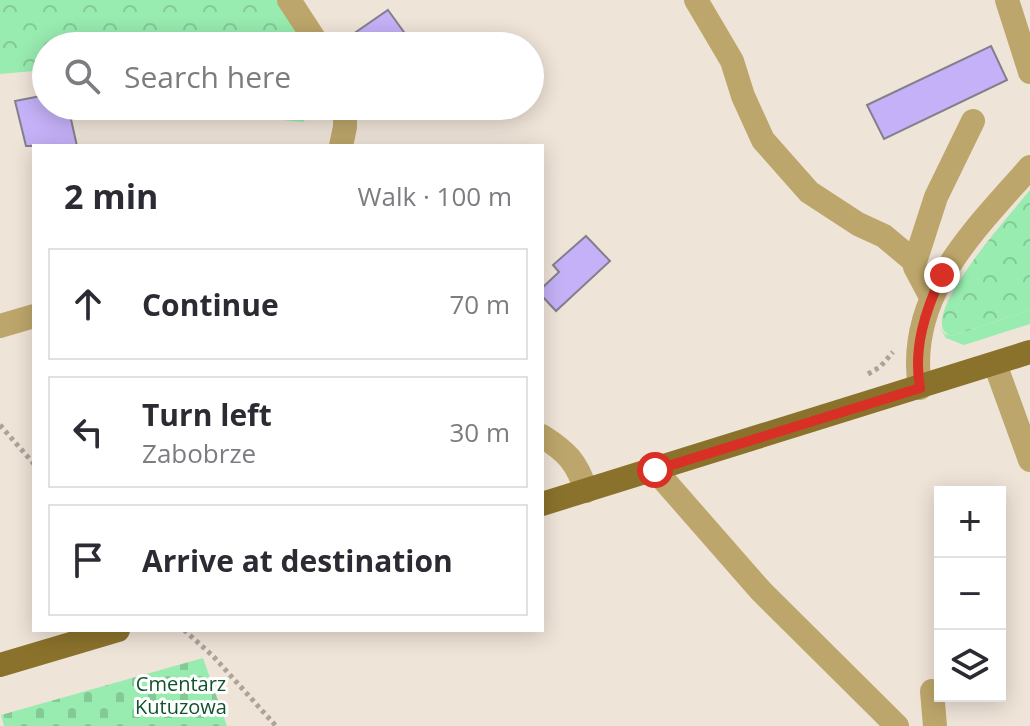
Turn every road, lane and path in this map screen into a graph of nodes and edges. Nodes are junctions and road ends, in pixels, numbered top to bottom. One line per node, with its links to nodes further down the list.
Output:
1 (289, 0): 4 (street)
2 (696, 0): 10 (street)
3 (1007, 0): 5 (street)
4 (310, 32)
5 (1030, 72)
6 (345, 120): 8 (street)
7 (973, 121): 10 (street)
8 (341, 144)
9 (1030, 167): 11 (street)
10 (915, 262): 11 (street)
11 (931, 297): 16 (street)
12 (32, 317): 13 (street)
13 (0, 326)
14 (1030, 352): 15 (main road)
15 (995, 364): 16 (main road); 19 (street)
16 (920, 388): 21 (main road)
17 (0, 425): 20 (path)
18 (544, 438): 22 (street)
19 (1030, 460)
20 (32, 462)
21 (655, 470): 22 (main road); 29 (street)
22 (586, 491): 23 (main road)
23 (544, 503)
24 (111, 632): 26 (main road)
25 (186, 632): 28 (path)
26 (0, 665)
27 (932, 691): 30 (street)
28 (276, 726)
29 (897, 726)
30 (935, 726)

